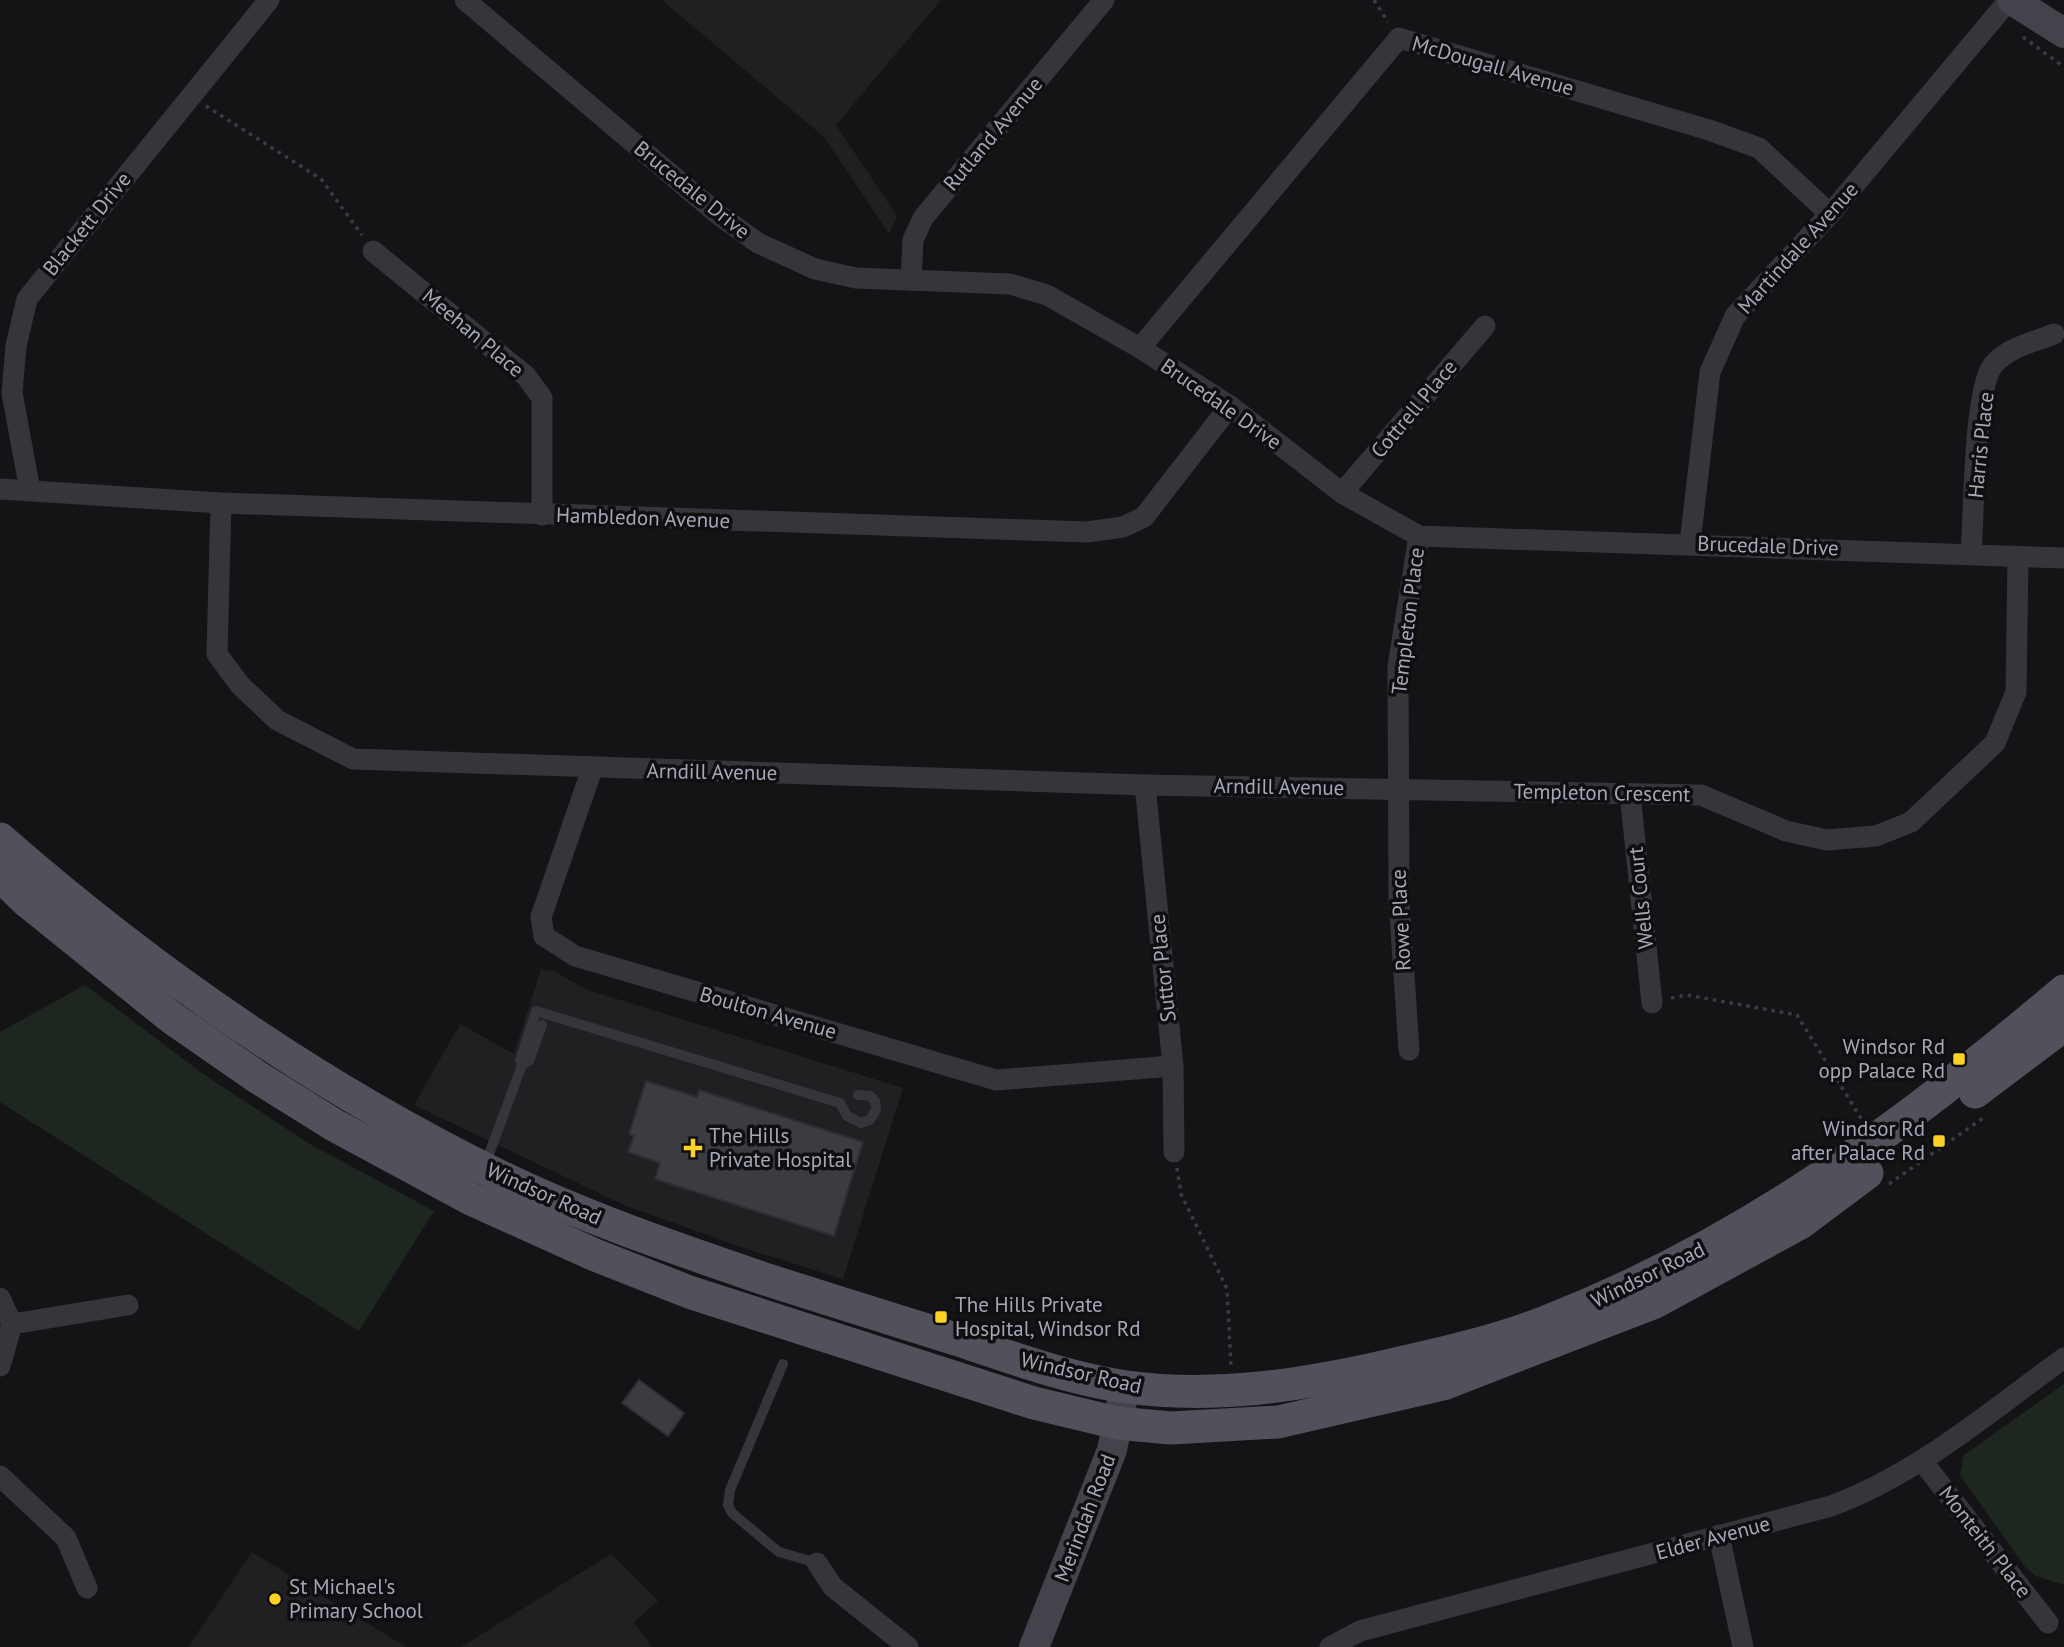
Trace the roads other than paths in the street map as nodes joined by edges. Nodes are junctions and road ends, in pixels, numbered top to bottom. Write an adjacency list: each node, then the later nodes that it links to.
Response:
1 (270, 0): 14 (street, Blackett Drive)
2 (465, 0): 8 (street, Brucedale Drive)
3 (1104, 0): 8 (street, Rutland Avenue)
4 (2011, 0): 5 (main road); 6 (street, Martindale Avenue)
5 (2064, 33)
6 (1830, 214): 11 (street, McDougall Avenue); 19 (street, Martindale Avenue)
7 (373, 251): 17 (street, Meehan Place)
8 (911, 280): 11 (street, Brucedale Drive)
9 (1485, 326): 15 (street, Cottrell Place)
10 (2054, 334): 20 (street, Harris Place)
11 (1140, 348): 12 (street, Brucedale Drive)
12 (1230, 406): 15 (street, Brucedale Drive); 17 (street, Hambledon Avenue)
13 (0, 489): 14 (street, Hambledon Avenue)
14 (30, 490): 16 (street, Hambledon Avenue)
15 (1342, 493): 18 (street, Brucedale Drive)
16 (221, 503): 17 (street, Hambledon Avenue); 23 (street, Arndill Avenue)
17 (542, 515)
18 (1419, 536): 19 (street, Brucedale Drive); 25 (street, Templeton Place)
19 (1690, 543): 20 (street, Brucedale Drive)
20 (1971, 553): 21 (street, Brucedale Drive)
21 (2018, 558): 22 (street, Brucedale Drive); 26 (street, Templeton Crescent)
22 (2064, 558)
23 (592, 769): 24 (street, Arndill Avenue); 35 (street, Boulton Avenue)
24 (1145, 785): 25 (street, Arndill Avenue); 35 (street, Suttor Place)
25 (1396, 790): 26 (street, Templeton Crescent); 33 (street, Rowe Place)
26 (1630, 794): 30 (street, Wells Court)
27 (0, 839): 39 (main road, Windsor Road)
28 (0, 875): 37 (main road, Windsor Road)
29 (2064, 991): 47 (main road, Windsor Road)
30 (1652, 1003)
31 (542, 1025): 34 (lane)
32 (2064, 1026): 48 (main road, Windsor Road)
33 (1409, 1050)
34 (522, 1065): 36 (lane); 39 (lane)
35 (1173, 1066): 38 (street, Suttor Place)
36 (858, 1096)
37 (334, 1125): 39 (main road); 40 (main road, Windsor Road)
38 (1174, 1152)
39 (484, 1168): 40 (main road); 47 (main road, Windsor Road)
40 (547, 1234): 48 (main road, Windsor Road)
41 (0, 1298): 43 (street)
42 (128, 1305): 43 (street)
43 (12, 1324): 46 (street)
44 (2064, 1358): 49 (street, Elder Avenue)
45 (783, 1364): 52 (lane)
46 (0, 1366)
47 (1125, 1387): 48 (main road, Merindah Road)
48 (1117, 1423): 56 (main road, Merindah Road)
49 (1922, 1461): 51 (street, Elder Avenue); 54 (street, Monteith Place)
50 (0, 1476): 53 (street)
51 (1719, 1535): 57 (street, Elder Avenue); 58 (street)
52 (817, 1563): 55 (street)
53 (87, 1588)
54 (2048, 1623)
55 (894, 1643)
56 (1034, 1647)
57 (1330, 1647)
58 (1744, 1647)

